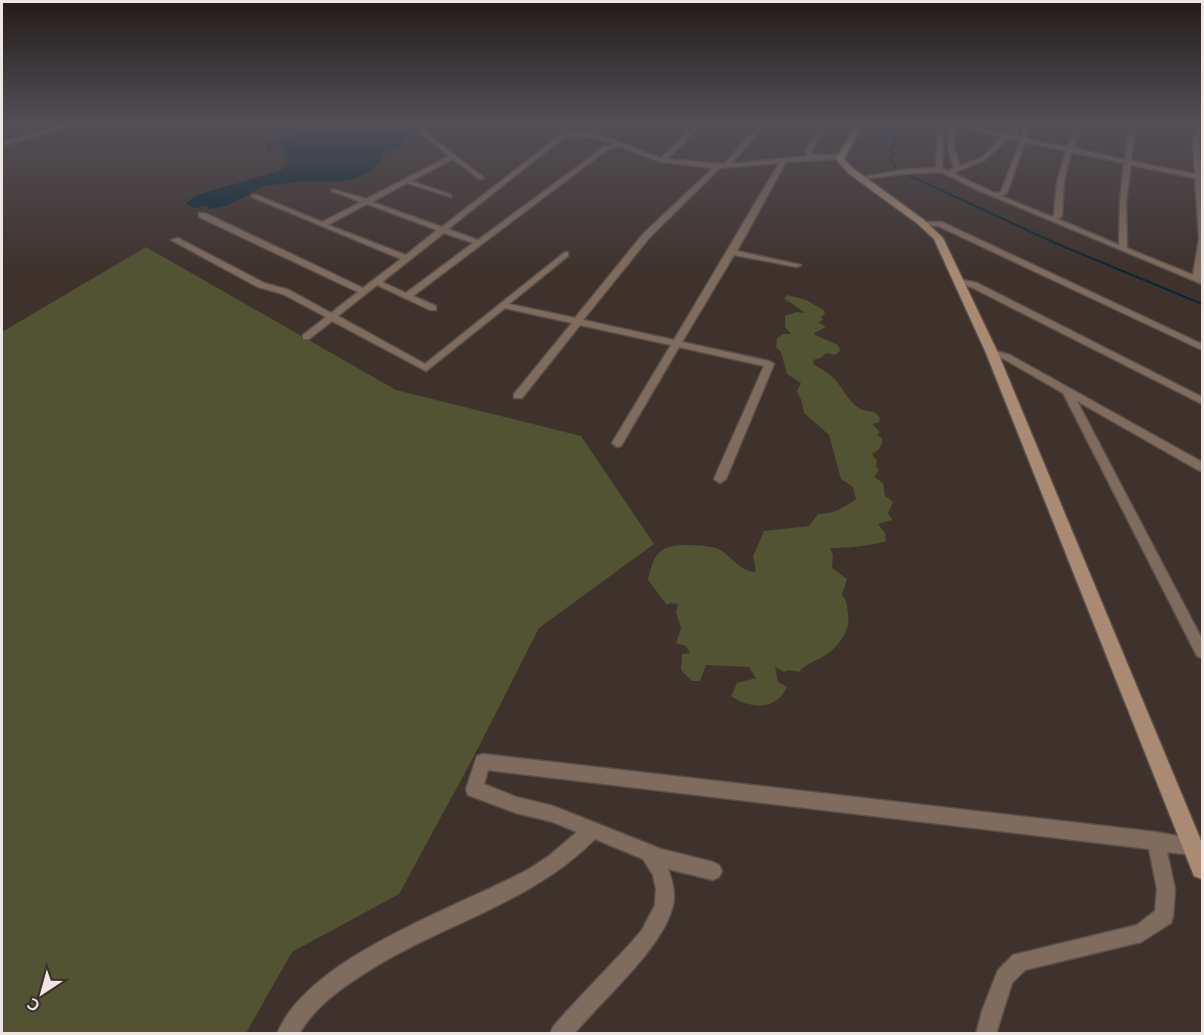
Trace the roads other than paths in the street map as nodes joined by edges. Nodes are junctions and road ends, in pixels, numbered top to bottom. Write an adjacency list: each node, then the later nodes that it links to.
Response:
1 (419, 174): 17 (street)
2 (477, 174): 14 (street)
3 (513, 174): 27 (street)
4 (571, 174): 30 (street)
5 (714, 174): 44 (street)
6 (776, 174): 32 (street)
7 (855, 174): 15 (main road)
8 (885, 174): 15 (street)
9 (959, 174): 19 (street)
10 (1011, 174): 19 (street)
11 (1063, 174): 24 (street)
12 (1126, 174): 31 (street)
13 (1183, 174): 16 (street)
14 (482, 178)
15 (860, 178): 25 (main road)
16 (1200, 178): 29 (street)
17 (406, 181): 21 (street); 22 (street)
18 (334, 190): 22 (street)
19 (995, 195): 24 (street)
20 (254, 196): 26 (street)
21 (449, 196)
22 (367, 202): 26 (street); 27 (street)
23 (202, 215): 39 (street)
24 (1053, 219): 31 (street)
25 (924, 224): 36 (main road); 47 (street)
26 (322, 225): 34 (street)
27 (443, 229): 30 (street); 34 (street)
28 (175, 240): 43 (street)
29 (1203, 240): 37 (street)
30 (479, 243): 40 (street)
31 (1123, 248): 37 (street)
32 (732, 252): 35 (street); 46 (street)
33 (565, 254): 41 (street)
34 (407, 258): 38 (street)
35 (797, 265)
36 (958, 280): 48 (main road); 51 (street)
37 (1200, 280)
38 (376, 282): 39 (street); 40 (street)
39 (364, 292): 43 (street)
40 (407, 296): 42 (street)
41 (503, 305): 43 (street); 44 (street)
42 (433, 308)
43 (332, 317): 45 (street)
44 (577, 321): 46 (street); 50 (street)
45 (306, 337)
46 (678, 343): 52 (street); 54 (street)
47 (1203, 346)
48 (992, 353): 49 (street); 58 (main road)
49 (1067, 391): 53 (street); 55 (street)
50 (518, 396)
51 (1203, 401)
52 (617, 443)
53 (1203, 467)
54 (720, 479)
55 (1203, 652)
56 (591, 831): 57 (street); 59 (street); 62 (street)
57 (1156, 841): 58 (street); 64 (street)
58 (1193, 846): 60 (main road)
59 (649, 852): 61 (street); 63 (street)
60 (1203, 868)
61 (712, 871)
62 (287, 1034)
63 (560, 1034)
64 (986, 1034)

